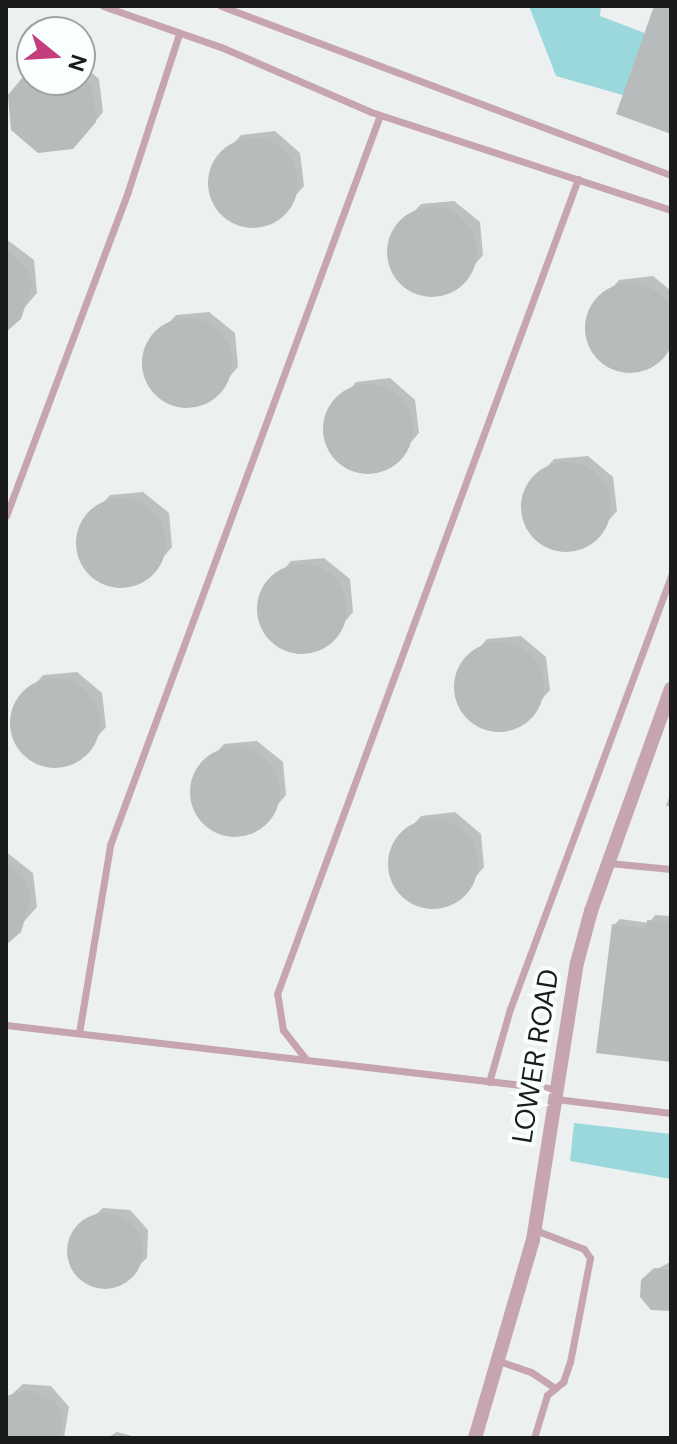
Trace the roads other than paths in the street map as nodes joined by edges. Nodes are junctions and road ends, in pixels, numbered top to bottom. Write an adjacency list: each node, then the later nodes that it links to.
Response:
1 (103, 6): 3 (lane)
2 (221, 6): 5 (lane)
3 (179, 34): 4 (lane); 8 (lane)
4 (380, 115): 6 (lane); 14 (lane)
5 (671, 175)
6 (578, 179): 7 (lane); 15 (lane)
7 (671, 210)
8 (6, 516)
9 (671, 575): 16 (lane)
10 (671, 689): 11 (street, LOWER ROAD)
11 (607, 863): 12 (lane); 17 (street, LOWER ROAD)
12 (671, 869)
13 (6, 1025): 14 (lane)
14 (79, 1033): 15 (lane)
15 (305, 1058): 16 (lane)
16 (489, 1082): 17 (lane)
17 (556, 1094): 18 (lane); 19 (street, LOWER ROAD)
18 (671, 1113)
19 (535, 1230): 20 (street, LOWER ROAD); 21 (lane)
20 (499, 1361): 21 (lane); 22 (street, LOWER ROAD)
21 (555, 1388): 23 (lane)
22 (475, 1438)
23 (534, 1438)

